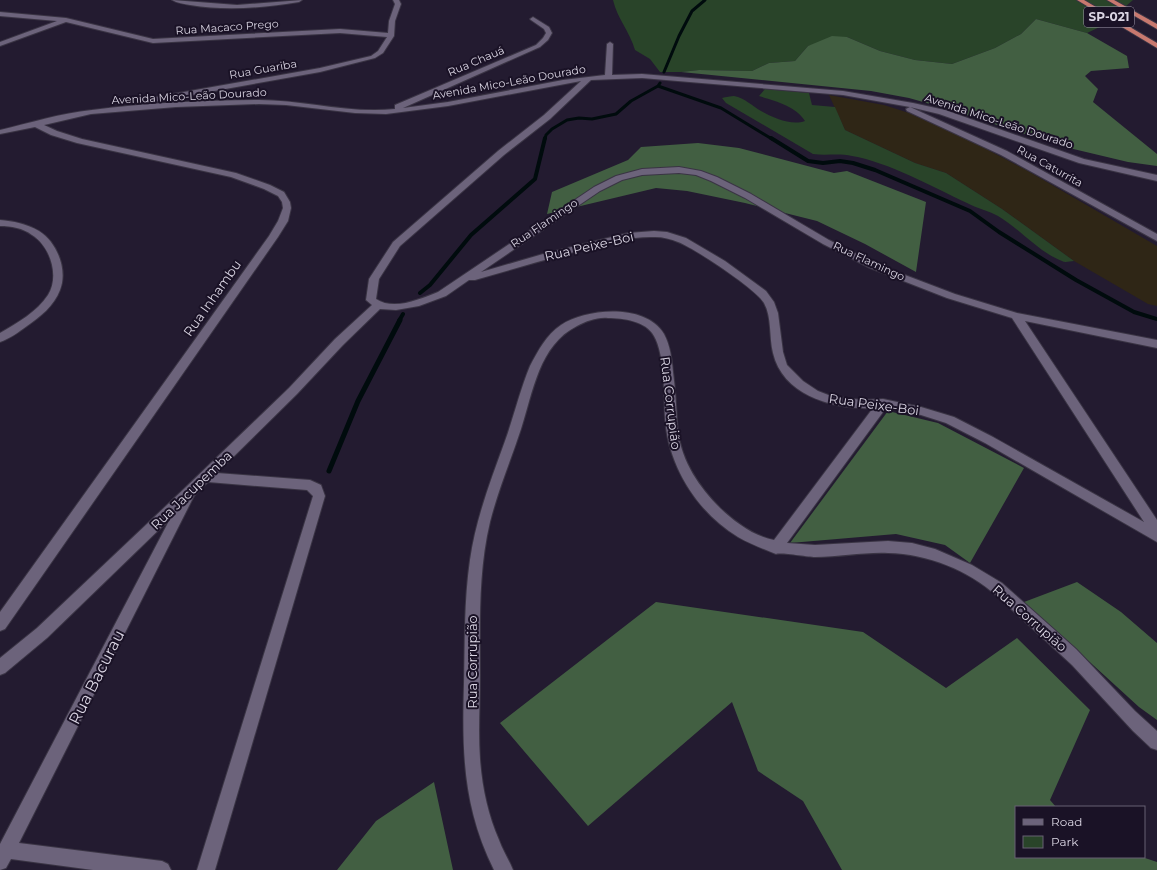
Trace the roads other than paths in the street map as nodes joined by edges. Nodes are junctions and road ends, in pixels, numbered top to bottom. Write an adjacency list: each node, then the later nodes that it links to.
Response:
1 (175, 0): 2 (street)
2 (299, 0)
3 (1080, 0): 13 (highway, SP-021)
4 (1110, 0): 9 (highway, SP-021)
5 (399, 1): 10 (street, Rua Guariba)
6 (0, 14): 8 (street, Rua Macaco Prego)
7 (533, 19): 19 (street, Rua Chauá)
8 (66, 20): 10 (street, Rua Macaco Prego); 11 (street)
9 (1157, 27)
10 (391, 36): 18 (street, Rua Guariba)
11 (0, 44)
12 (610, 44): 14 (street)
13 (1157, 46)
14 (608, 76): 15 (street, Avenida Mico-Leão Dourado); 16 (street, Avenida Mico-Leão Dourado)
15 (589, 78): 19 (street, Avenida Mico-Leão Dourado); 29 (street)
16 (890, 101): 17 (street, Avenida Mico-Leão Dourado); 20 (street, Rua Caturrita)
17 (927, 108): 20 (street); 23 (street, Avenida Mico-Leão Dourado)
18 (91, 112): 19 (street, Avenida Mico-Leão Dourado); 21 (street, Avenida Mico-Leão Dourado)
19 (386, 112)
20 (929, 118): 27 (street, Rua Caturrita)
21 (36, 124): 22 (street, Avenida Mico-Leão Dourado); 39 (street, Rua Inhambu)
22 (0, 132)
23 (1082, 161): 24 (street, Avenida Mico-Leão Dourado); 25 (street)
24 (1157, 178)
25 (1157, 185)
26 (0, 223): 31 (street)
27 (1157, 238)
28 (458, 283): 29 (street, Rua Flamingo); 30 (street, Rua Flamingo); 33 (street, Rua Peixe-Boi)
29 (377, 306): 34 (street, Rua Jacupemba)
30 (1016, 316): 32 (street, Rua Flamingo); 36 (street)
31 (0, 338)
32 (1157, 344)
33 (883, 403): 37 (street, Rua Peixe-Boi); 38 (street)
34 (205, 477): 35 (street, Rua Jacupemba); 44 (street)
35 (191, 491): 40 (street, Rua Jacupemba); 42 (street, Rua Bacurau)
36 (1157, 531)
37 (1157, 536)
38 (776, 548): 41 (street, Rua Corrupião); 45 (street, Rua Corrupião)
39 (0, 624)
40 (0, 668)
41 (1157, 742)
42 (3, 856): 43 (street)
43 (162, 870)
44 (206, 870)
45 (504, 870)

